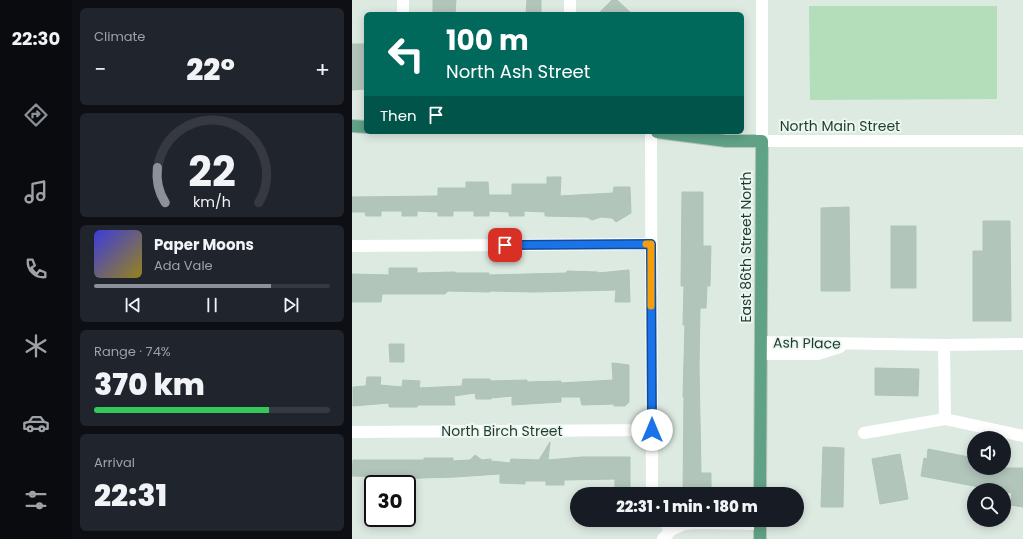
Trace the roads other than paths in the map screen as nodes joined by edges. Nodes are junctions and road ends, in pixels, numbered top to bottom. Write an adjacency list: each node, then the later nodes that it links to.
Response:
1 (404, 0): 4 (street)
2 (570, 0): 5 (street)
3 (762, 0): 10 (street, East 86th Street North)
4 (404, 12)
5 (570, 12)
6 (352, 126): 7 (main road)
7 (364, 127)
8 (651, 134): 12 (street)
9 (674, 134): 10 (main road, North Main Street)
10 (762, 141): 11 (street, North Main Street); 16 (main road, East 86th Street North)
11 (1023, 141)
12 (651, 244): 13 (street); 18 (street)
13 (352, 246)
14 (1023, 344): 15 (street, Ash Place)
15 (944, 345): 16 (street, Ash Place); 17 (street)
16 (761, 348): 23 (main road, East 86th Street North)
17 (945, 419): 20 (street); 21 (street)
18 (652, 430): 19 (street, North Birch Street); 22 (street)
19 (352, 432)
20 (864, 433)
21 (1023, 436)
22 (652, 487)
23 (760, 487)
24 (679, 527): 26 (street)
25 (760, 527): 27 (main road)
26 (667, 535)
27 (760, 539)

